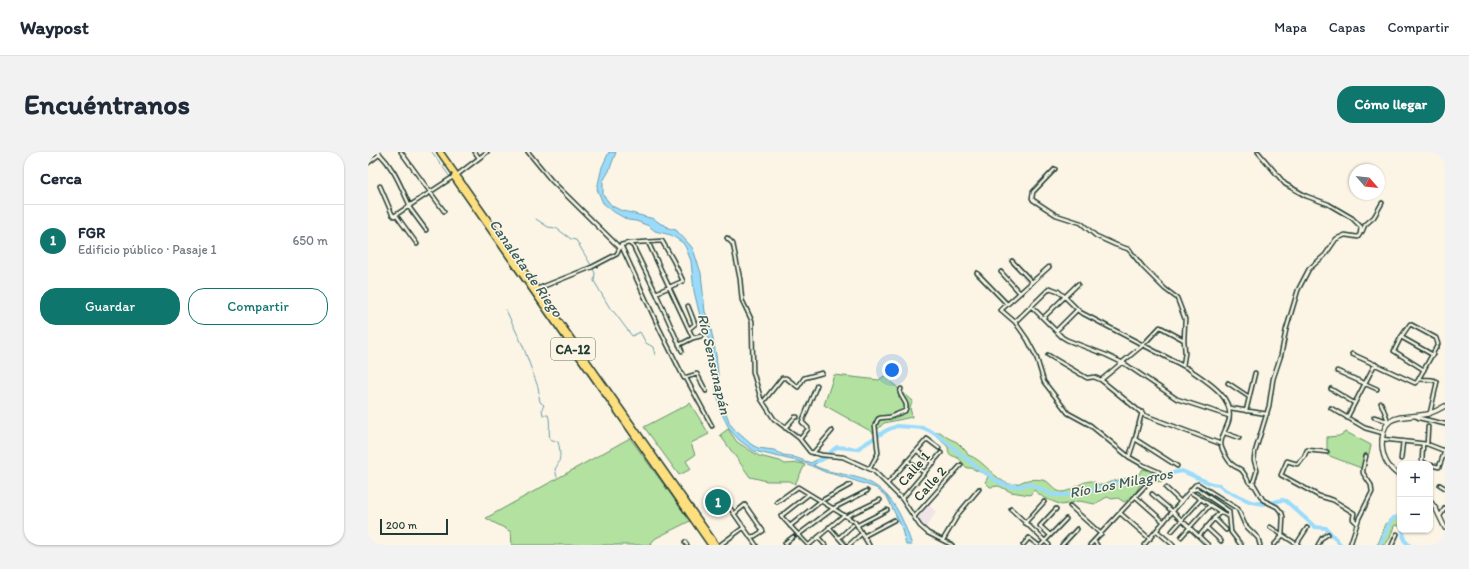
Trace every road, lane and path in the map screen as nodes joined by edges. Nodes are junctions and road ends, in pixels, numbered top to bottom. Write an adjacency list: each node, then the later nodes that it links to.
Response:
1 (401, 152): 14 (street)
2 (436, 152): 12 (highway, CA-12)
3 (440, 152): 12 (highway, CA-12)
4 (475, 152): 9 (street)
5 (487, 152): 9 (street)
6 (528, 152): 25 (street)
7 (1258, 152): 20 (street)
8 (379, 153): 10 (street); 16 (street)
9 (479, 158): 12 (street)
10 (368, 163)
11 (1055, 169): 48 (street)
12 (455, 176): 14 (street); 33 (highway, CA-12); 199 (highway, CA-12)
13 (380, 186): 18 (street)
14 (430, 193): 16 (street); 17 (street)
15 (1382, 203): 20 (street)
16 (410, 206): 18 (street); 19 (street)
17 (444, 211)
18 (396, 215): 24 (street)
19 (426, 230)
20 (1361, 233): 81 (street)
21 (728, 238): 73 (street)
22 (648, 242): 23 (street); 32 (street); 32 (street)
23 (629, 243): 25 (street); 34 (street)
24 (417, 244)
25 (620, 246): 33 (street); 62 (street)
26 (1012, 261): 30 (street)
27 (1048, 267): 30 (street)
28 (977, 272): 37 (street)
29 (1001, 272): 35 (street)
30 (1032, 282): 35 (street)
31 (1078, 284): 36 (street)
32 (670, 287): 34 (street); 43 (street)
33 (537, 290): 200 (highway, CA-12)
34 (656, 293): 49 (street)
35 (1020, 293): 37 (street)
36 (1065, 297): 39 (street); 40 (street); 41 (street)
37 (1008, 304): 42 (street)
38 (688, 306): 43 (street)
39 (1031, 306): 41 (street); 42 (street)
40 (1077, 310): 44 (street); 50 (street)
41 (1043, 318): 44 (street)
42 (1015, 322): 109 (street)
43 (689, 329): 47 (street)
44 (1056, 331): 55 (street)
45 (701, 336): 47 (street)
46 (1401, 337): 53 (street); 53 (street); 58 (street)
47 (694, 338): 49 (street)
48 (1184, 340): 50 (street); 57 (street)
49 (679, 344): 51 (street)
50 (1143, 345): 55 (street); 57 (street)
51 (682, 352)
52 (1352, 354): 56 (street)
53 (1433, 355): 58 (street)
54 (1048, 356): 64 (street)
55 (1122, 363): 64 (street); 83 (street)
56 (1375, 364): 63 (street); 66 (street)
57 (1183, 366): 77 (street)
58 (1424, 370): 63 (street)
59 (1337, 371): 66 (street)
60 (822, 373): 73 (street)
61 (1255, 373): 72 (street)
62 (686, 378): 71 (street); 90 (street)
63 (1419, 378): 82 (street)
64 (1101, 380): 80 (street)
65 (1228, 383): 72 (street)
66 (1365, 383): 70 (street); 74 (street)
67 (817, 385): 97 (street)
68 (900, 389): 117 (street)
69 (1331, 389): 74 (street)
70 (1377, 389)
71 (706, 391)
72 (1249, 397): 79 (street)
73 (763, 402): 91 (street)
74 (1354, 403): 87 (street)
75 (1381, 403): 88 (street)
76 (1445, 406): 82 (street)
77 (1230, 408): 79 (street); 83 (street)
78 (1331, 408): 87 (street)
79 (1246, 411): 81 (street)
80 (1142, 412): 98 (street); 101 (street)
81 (1267, 414): 126 (street)
82 (1430, 414): 85 (street)
83 (1229, 416): 94 (street)
84 (1374, 416): 88 (street)
85 (1414, 416): 88 (street); 89 (street)
86 (798, 417): 91 (street)
87 (1347, 418): 95 (street)
88 (1387, 422): 95 (street)
89 (1445, 424)
90 (712, 426)
91 (785, 428): 97 (street)
92 (1428, 428): 102 (street)
93 (832, 431): 106 (street)
94 (1225, 433): 96 (street); 101 (street)
95 (1383, 433): 99 (street)
96 (1239, 438)
97 (800, 439): 106 (street)
98 (1134, 439): 109 (street); 116 (street)
99 (1382, 440): 100 (street); 120 (street)
100 (1402, 441): 102 (street); 110 (street)
101 (1221, 444): 126 (street)
102 (1425, 444): 112 (street); 115 (street)
103 (939, 448): 104 (street)
104 (917, 451): 111 (street); 113 (street)
105 (1327, 452): 166 (street)
106 (813, 453): 117 (street)
107 (941, 453): 113 (street, Calle 1)
108 (1366, 456): 166 (street)
109 (1129, 457): 118 (street)
110 (1401, 459)
111 (907, 461): 119 (street); 121 (street)
112 (1422, 461)
113 (934, 463): 119 (street, Calle 1)
114 (961, 465): 159 (street, Calle 2)
115 (1433, 465)
116 (1177, 466)
117 (870, 468): 121 (street)
118 (1159, 472)
119 (924, 473): 136 (street, Calle 1)
120 (1397, 474)
121 (888, 483): 136 (street)
122 (1196, 484): 130 (street); 132 (street); 219 (street)
123 (850, 485): 139 (street)
124 (1440, 485): 128 (street)
125 (1146, 486): 135 (street)
126 (1254, 486): 187 (street)
127 (1166, 488): 142 (street)
128 (1445, 488)
129 (979, 489): 194 (street)
130 (1197, 489): 132 (street); 218 (street)
131 (867, 491): 147 (street)
132 (1191, 491): 137 (street); 142 (street)
133 (809, 494): 139 (street); 140 (street); 168 (street)
134 (1152, 494): 152 (street)
135 (1136, 497): 155 (street); 164 (street)
136 (902, 498): 159 (street)
137 (1201, 499): 143 (street); 163 (street)
138 (880, 500): 156 (street)
139 (821, 501): 147 (street); 168 (street)
140 (777, 502)
141 (1044, 502): 165 (street)
142 (1181, 502): 152 (street)
143 (1210, 505): 153 (street); 170 (street)
144 (1070, 506): 181 (street)
145 (1433, 506): 158 (street)
146 (730, 508): 154 (street)
147 (834, 508): 156 (street); 180 (street)
148 (1445, 508): 158 (street)
149 (1011, 509): 165 (street)
150 (1056, 509): 185 (street)
151 (887, 510): 167 (street)
152 (1173, 512): 163 (street); 164 (street)
153 (1220, 512): 157 (street); 160 (street)
154 (735, 513): 173 (street); 188 (street)
155 (1120, 513): 181 (street); 193 (street)
156 (845, 516): 167 (street); 169 (street)
157 (1227, 516)
158 (1440, 516): 175 (street)
159 (914, 517): 194 (street)
160 (1214, 518): 171 (street); 177 (street)
161 (1066, 519): 185 (street)
162 (894, 520): 184 (street)
163 (1182, 520): 170 (street); 179 (street)
164 (1164, 522): 178 (street)
165 (1025, 523): 195 (street)
166 (1357, 523): 223 (street)
167 (854, 525): 184 (street); 192 (street)
168 (790, 526): 180 (street)
169 (829, 527): 190 (street); 192 (street)
170 (1190, 527): 186 (street); 191 (street)
171 (1206, 527): 186 (street); 197 (street)
172 (1270, 527): 187 (street)
173 (744, 528): 188 (street); 201 (street)
174 (1307, 528): 221 (street)
175 (1445, 528)
176 (1076, 529): 212 (street)
177 (1226, 530)
178 (1157, 531): 193 (street); 216 (street)
179 (1172, 531)
180 (798, 534): 203 (street)
181 (1101, 534): 196 (street)
182 (1328, 534): 222 (street)
183 (1397, 534): 224 (street)
184 (861, 535): 206 (street); 207 (street)
185 (1050, 535): 195 (street)
186 (1199, 536): 217 (street)
187 (1282, 536): 220 (street); 221 (street)
188 (750, 537): 202 (street)
189 (793, 537): 198 (street)
190 (818, 537): 203 (street); 204 (street)
191 (1181, 537)
192 (839, 538): 205 (street)
193 (1150, 539): 215 (street)
194 (943, 540): 208 (street)
195 (1044, 541): 210 (street); 211 (street)
196 (1094, 541): 213 (street); 214 (street)
197 (1221, 541)
198 (786, 544)
199 (711, 545)
200 (716, 545)
201 (720, 545)
202 (756, 545)
203 (808, 545)
204 (825, 545)
205 (845, 545)
206 (849, 545)
207 (869, 545)
208 (952, 545)
209 (1023, 545): 210 (street)
210 (1040, 545)
211 (1049, 545)
212 (1062, 545)
213 (1090, 545)
214 (1097, 545)
215 (1144, 545)
216 (1173, 545)
217 (1208, 545)
218 (1241, 545)
219 (1260, 545)
220 (1274, 545)
221 (1296, 545)
222 (1318, 545)
223 (1350, 545)
224 (1392, 545)

